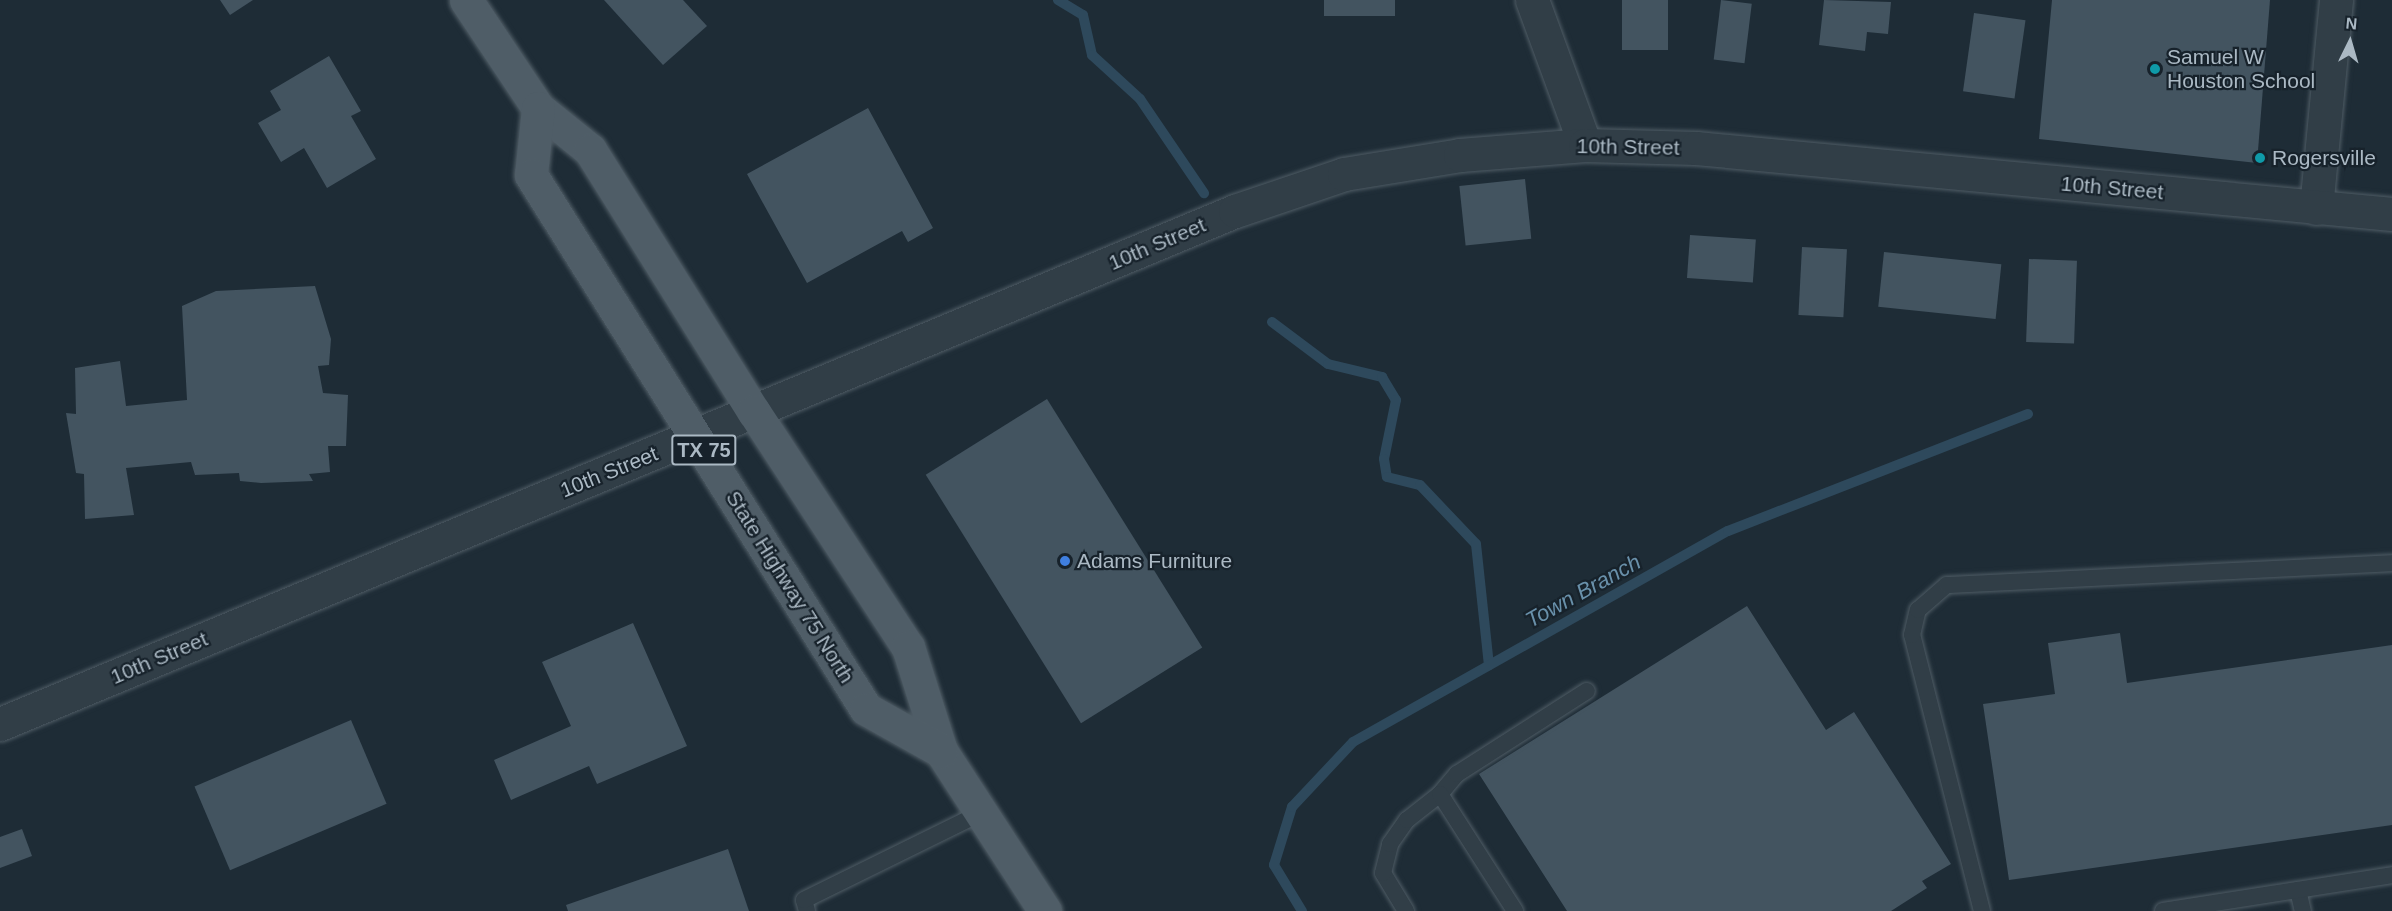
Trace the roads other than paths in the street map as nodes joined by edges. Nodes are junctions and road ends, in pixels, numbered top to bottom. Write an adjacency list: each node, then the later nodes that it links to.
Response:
1 (466, 0): 4 (main road, State Highway 75 North / TX 75)
2 (1532, 0): 5 (street)
3 (2336, 0): 6 (street)
4 (538, 108): 8 (main road, State Highway 75 North / TX 75); 9 (main road, State Highway 75 North / TX 75)
5 (1585, 145): 6 (street, 10th Street); 8 (street, 10th Street)
6 (2316, 208): 7 (street, 10th Street)
7 (2392, 214)
8 (754, 412): 9 (street, 10th Street); 13 (main road, State Highway 75 North / TX 75)
9 (695, 436): 12 (street, 10th Street); 13 (main road, State Highway 75 North / TX 75)
10 (2392, 562): 22 (lane)
11 (1587, 691): 14 (lane)
12 (0, 724)
13 (941, 751): 15 (main road, State Highway 75 North / TX 75)
14 (1440, 794): 20 (lane); 21 (lane)
15 (981, 813): 18 (lane); 19 (main road, State Highway 75 North / TX 75)
16 (2392, 875): 17 (lane)
17 (2298, 890): 23 (lane); 24 (lane)
18 (807, 911)
19 (1045, 911)
20 (1406, 911)
21 (1515, 911)
22 (1982, 911)
23 (2163, 911)
24 (2303, 911)

